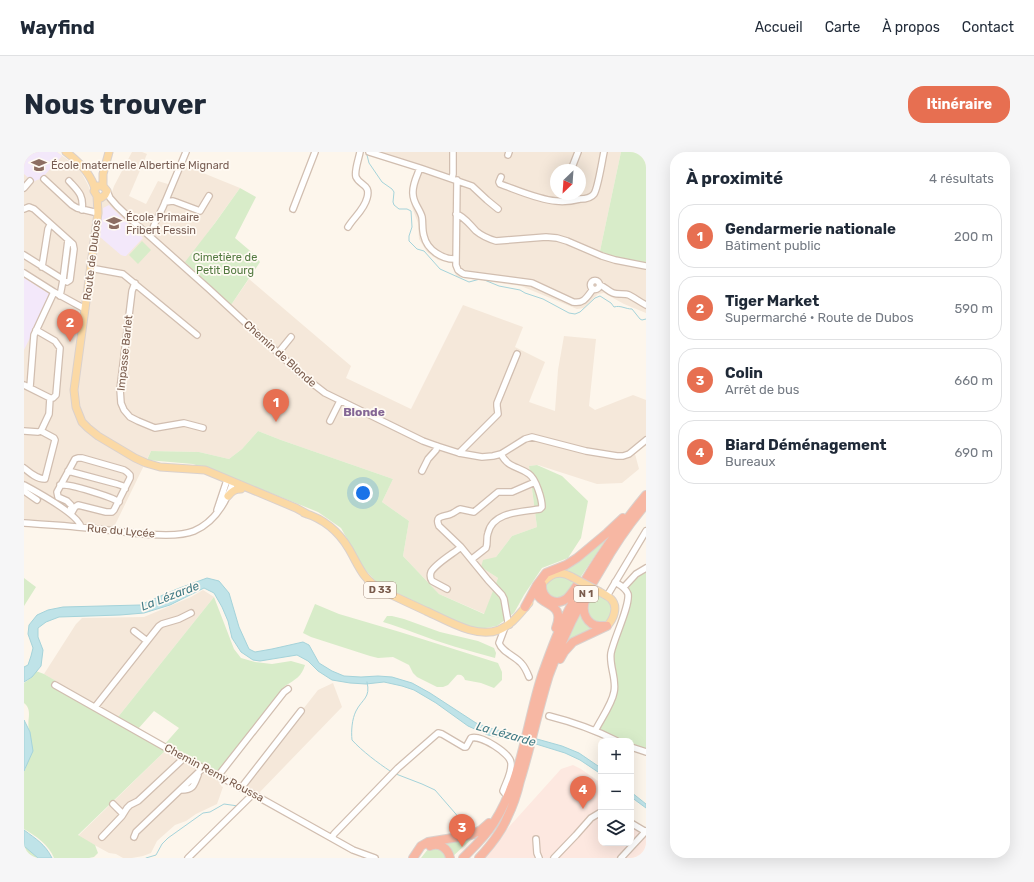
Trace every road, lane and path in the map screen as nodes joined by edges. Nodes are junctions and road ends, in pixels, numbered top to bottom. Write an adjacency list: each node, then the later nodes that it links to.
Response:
1 (66, 152): 19 (main road)
2 (108, 152): 19 (main road, Route de Dubos)
3 (186, 152): 21 (street)
4 (315, 152): 24 (street)
5 (360, 152): 29 (street)
6 (369, 152): 10 (street)
7 (453, 152): 14 (street)
8 (578, 152): 11 (street)
9 (604, 152): 13 (street)
10 (379, 154): 12 (street)
11 (573, 164)
12 (420, 168): 14 (street); 32 (street)
13 (501, 177)
14 (454, 179): 22 (street); 27 (street)
15 (44, 180): 25 (street)
16 (30, 181): 18 (street)
17 (69, 181): 25 (street)
18 (24, 188)
19 (101, 193): 26 (main road, Route de Dubos / D 33); 30 (street, Chemin de Blonde)
20 (209, 196): 21 (street)
21 (165, 202): 30 (street)
22 (498, 208)
23 (24, 209): 28 (street)
24 (293, 209)
25 (82, 210): 26 (street)
26 (98, 213): 35 (main road, Route de Dubos / D 33)
27 (456, 214): 32 (street); 33 (street)
28 (50, 225): 34 (street); 37 (street)
29 (348, 227)
30 (149, 235): 46 (street, Chemin de Blonde)
31 (24, 255): 34 (street)
32 (456, 259): 41 (street)
33 (646, 266)
34 (42, 267): 37 (street)
35 (90, 268): 38 (street); 42 (main road, Route de Dubos / D 33)
36 (24, 274): 39 (street)
37 (65, 281): 40 (street)
38 (135, 283): 44 (street); 52 (street, Impasse Barlet)
39 (54, 292): 40 (street); 43 (street)
40 (62, 296): 42 (street)
41 (646, 305)
42 (85, 309): 63 (main road, Route de Dubos / D 33)
43 (36, 330): 48 (street); 49 (street)
44 (197, 335)
45 (291, 337): 46 (street)
46 (278, 353): 50 (street, Chemin de Blonde)
47 (518, 354): 57 (street)
48 (27, 386): 49 (street)
49 (50, 398): 54 (street)
50 (340, 401): 51 (street); 56 (street, Chemin de Blonde)
51 (330, 421)
52 (203, 428)
53 (24, 431): 54 (street)
54 (41, 431): 59 (street)
55 (646, 440): 58 (street, Chemin de Blonde)
56 (437, 446): 57 (street, Chemin de Blonde); 61 (street)
57 (459, 453): 58 (street, Chemin de Blonde)
58 (501, 454): 62 (street)
59 (24, 468)
60 (68, 471): 65 (street); 66 (street); 66 (street)
61 (422, 471)
62 (535, 482): 79 (street); 81 (street)
63 (230, 483): 67 (main road, Route de Dubos / D 33); 69 (street, Rue du Lycée); 74 (main road, Route de Dubos / D 33); 75 (street, Rue du Lycée)
64 (24, 485): 73 (street)
65 (60, 485): 72 (street); 73 (street)
66 (125, 489): 72 (street)
67 (241, 489): 69 (main road); 74 (main road, Route de Dubos / D 33)
68 (24, 492): 70 (street)
69 (228, 496): 75 (street, Rue du Lycée)
70 (37, 500)
71 (644, 500): 80 (highway, N 1); 88 (highway)
72 (119, 502): 73 (street)
73 (70, 513): 77 (street)
74 (307, 514): 90 (main road, Route de Dubos / D 33)
75 (213, 517): 77 (street, Rue du Lycée)
76 (24, 523): 77 (street, Rue du Lycée)
77 (81, 527)
78 (646, 530): 83 (street)
79 (461, 547): 81 (street); 85 (street)
80 (609, 549): 86 (highway); 91 (highway); 97 (highway, N 1); 99 (highway, N 1)
81 (472, 559): 90 (street)
82 (646, 568): 84 (street)
83 (615, 582): 84 (street); 87 (street)
84 (624, 588): 103 (street)
85 (447, 589)
86 (540, 592): 87 (main road, bridge); 88 (highway); 97 (highway)
87 (607, 596): 91 (main road)
88 (527, 605): 90 (main road)
89 (191, 613): 93 (street)
90 (507, 626): 94 (street)
91 (607, 626): 99 (highway)
92 (134, 631): 93 (street)
93 (146, 641): 98 (street)
94 (530, 677)
95 (55, 685): 98 (street, Chemin Remy Roussa)
96 (288, 689): 109 (street)
97 (537, 693): 102 (highway, N 1)
98 (95, 707): 107 (street, Chemin Remy Roussa)
99 (539, 710): 102 (highway, N 1)
100 (301, 711): 110 (street)
101 (549, 716): 103 (street)
102 (531, 727): 111 (highway, N 1)
103 (595, 731): 104 (street)
104 (610, 738)
105 (634, 748): 106 (street)
106 (646, 752)
107 (184, 758): 108 (street, Chemin Remy Roussa); 114 (street)
108 (203, 768): 109 (street, Chemin Remy Roussa); 119 (street)
109 (218, 776): 110 (street, Chemin Remy Roussa)
110 (241, 788): 112 (street, Chemin Remy Roussa)
111 (512, 792): 120 (street); 124 (highway); 127 (highway, N 1); 128 (highway, N 1); 129 (highway)
112 (253, 794): 120 (street, Chemin Remy Roussa); 122 (street)
113 (113, 804): 114 (street)
114 (123, 814): 118 (street)
115 (598, 814): 131 (street)
116 (634, 824): 117 (street)
117 (646, 832): 132 (street)
118 (102, 837)
119 (134, 837)
120 (332, 838): 123 (street, Chemin Remy Roussa)
121 (536, 839): 130 (street)
122 (188, 858)
123 (375, 858)
124 (413, 858)
125 (419, 858): 126 (highway)
126 (450, 858)
127 (463, 858)
128 (473, 858)
129 (479, 858)
130 (539, 858)
131 (554, 858)
132 (621, 858)

